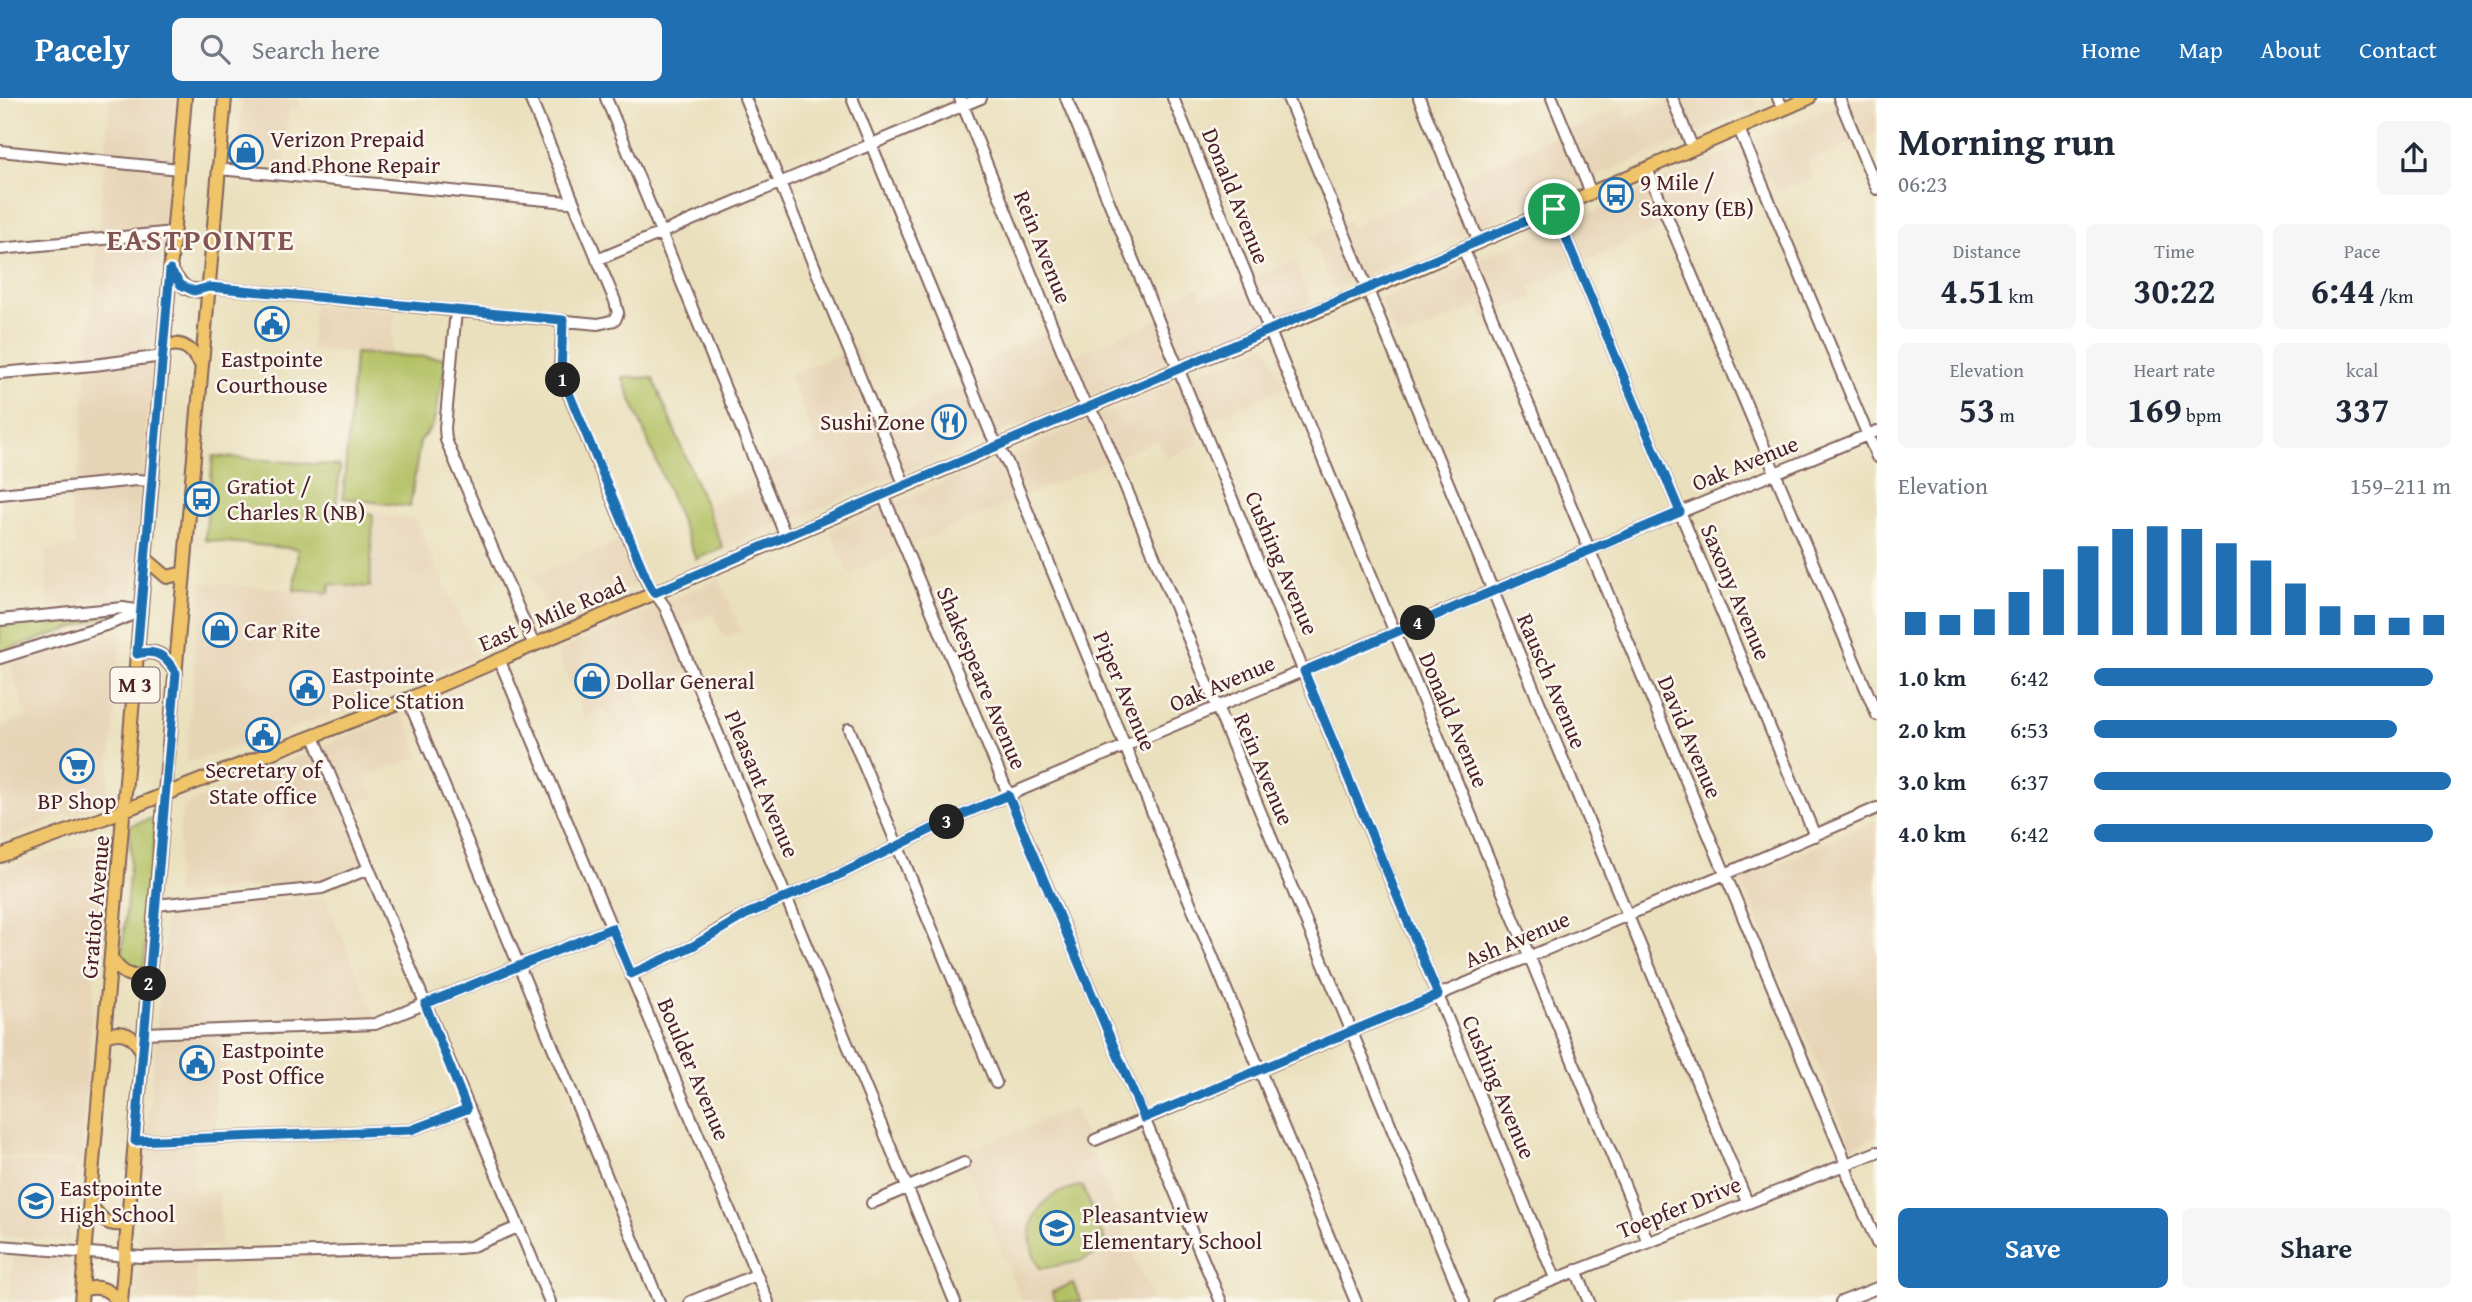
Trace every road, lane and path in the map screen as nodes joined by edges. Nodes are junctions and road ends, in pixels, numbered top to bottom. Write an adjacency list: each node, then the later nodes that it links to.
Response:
1 (185, 98): 22 (main road, Gratiot Avenue / M 3)
2 (225, 98): 23 (main road, M 3)
3 (530, 98): 28 (street)
4 (606, 98): 31 (street)
5 (745, 98): 25 (street)
6 (852, 98): 19 (street, Piper Avenue)
7 (981, 98): 16 (street)
8 (1066, 98): 44 (street, Cushing Avenue)
9 (1173, 98): 41 (street, Donald Avenue)
10 (1289, 98): 38 (street, Rausch Avenue)
11 (1419, 98): 32 (street)
12 (1552, 98): 27 (street)
13 (1672, 98): 20 (street)
14 (1809, 98): 17 (main road, East 9 Mile Road)
15 (1839, 98): 26 (street)
16 (961, 102): 19 (street); 46 (street, Rein Avenue)
17 (1780, 104): 18 (main road, East 9 Mile Road)
18 (1739, 129): 20 (main road, East 9 Mile Road); 47 (street)
19 (871, 144): 25 (street); 48 (street, Piper Avenue)
20 (1693, 149): 24 (main road, East 9 Mile Road)
21 (0, 151): 22 (street)
22 (179, 169): 30 (main road, Gratiot Avenue / M 3)
23 (219, 169): 28 (street); 37 (main road, M 3)
24 (1647, 169): 27 (main road, East 9 Mile Road); 50 (street)
25 (780, 183): 31 (street); 52 (street)
26 (1877, 190)
27 (1591, 193): 29 (main road, East 9 Mile Road)
28 (572, 201): 35 (street)
29 (1554, 209): 32 (main road, East 9 Mile Road); 55 (street, Saxony Avenue)
30 (174, 232): 34 (street); 36 (main road, Gratiot Avenue / M 3)
31 (662, 232): 35 (street); 56 (street)
32 (1479, 242): 33 (main road, East 9 Mile Road)
33 (1463, 248): 38 (main road, East 9 Mile Road); 57 (street, David Avenue)
34 (0, 249)
35 (597, 260): 40 (street)
36 (170, 270): 37 (main road); 42 (main road, Gratiot Avenue / M 3)
37 (209, 287): 39 (street); 43 (main road, M 3)
38 (1368, 290): 41 (main road, East 9 Mile Road); 60 (street, Rausch Avenue)
39 (456, 310): 40 (street); 65 (street)
40 (563, 320): 61 (street, Pleasant Avenue)
41 (1270, 332): 44 (main road, East 9 Mile Road); 64 (street, Donald Avenue)
42 (163, 351): 43 (main road); 45 (street); 51 (main road, Gratiot Avenue / M 3)
43 (202, 366): 59 (main road, M 3)
44 (1178, 369): 46 (main road, East 9 Mile Road); 69 (street, Cushing Avenue)
45 (0, 373)
46 (1088, 408): 48 (main road, East 9 Mile Road); 72 (street, Rein Avenue)
47 (1872, 433): 49 (street); 50 (street, Oak Avenue)
48 (999, 446): 52 (main road, East 9 Mile Road); 76 (street, Piper Avenue)
49 (1877, 457)
50 (1775, 473): 55 (street, Oak Avenue); 73 (street)
51 (153, 481): 53 (street); 58 (main road, Gratiot Avenue / M 3)
52 (905, 486): 54 (main road, East 9 Mile Road)
53 (0, 494)
54 (883, 495): 56 (main road, East 9 Mile Road); 78 (street, Shakespeare Avenue)
55 (1680, 512): 57 (street, Oak Avenue); 81 (street, Saxony Avenue)
56 (786, 537): 61 (main road, East 9 Mile Road)
57 (1589, 550): 60 (street, Oak Avenue); 85 (street, David Avenue)
58 (146, 559): 59 (main road); 62 (main road, Gratiot Avenue / M 3)
59 (184, 573): 70 (main road, M 3)
60 (1492, 591): 64 (street, Oak Avenue); 88 (street, Rausch Avenue)
61 (654, 593): 65 (main road, East 9 Mile Road); 86 (street, Pleasant Avenue)
62 (141, 611): 63 (street); 66 (main road, Gratiot Avenue / M 3); 67 (street)
63 (0, 620)
64 (1394, 633): 69 (street, Oak Avenue); 90 (street, Donald Avenue)
65 (534, 645): 68 (main road, East 9 Mile Road)
66 (137, 654): 70 (main road); 80 (main road, Gratiot Avenue / M 3)
67 (0, 659)
68 (499, 659): 71 (main road, East 9 Mile Road); 89 (street, Boulder Avenue)
69 (1304, 671): 72 (street, Oak Avenue); 95 (street, Cushing Avenue)
70 (176, 673): 77 (main road, M 3)
71 (408, 699): 75 (main road, East 9 Mile Road); 92 (street)
72 (1216, 708): 76 (street, Oak Avenue); 97 (street, Rein Avenue)
73 (1877, 715)
74 (849, 729): 82 (street)
75 (314, 737): 77 (main road, East 9 Mile Road); 84 (street)
76 (1125, 746): 78 (street, Oak Avenue); 101 (street, Piper Avenue)
77 (165, 795): 80 (main road, East 9 Mile Road); 87 (main road, M 3)
78 (1008, 795): 82 (street, Oak Avenue); 104 (street, Shakespeare Avenue)
79 (1877, 807): 81 (street, Ash Avenue)
80 (124, 810): 83 (main road, East 9 Mile Road); 91 (main road, Gratiot Avenue / M 3)
81 (1815, 836): 85 (street, Ash Avenue)
82 (898, 847): 86 (street, Oak Avenue); 102 (street)
83 (0, 856)
84 (368, 869): 87 (street); 96 (street)
85 (1725, 874): 88 (street, Ash Avenue); 109 (street, David Avenue)
86 (787, 898): 94 (street, Oak Avenue); 110 (street, Pleasant Avenue)
87 (156, 905): 93 (main road, M 3)
88 (1626, 915): 90 (street, Ash Avenue); 112 (street, Rausch Avenue)
89 (612, 928): 92 (street); 94 (street, Boulder Avenue)
90 (1529, 956): 95 (street, Ash Avenue); 116 (street, Donald Avenue)
91 (111, 958): 93 (main road); 99 (main road, Gratiot Avenue / M 3)
92 (518, 966): 96 (street); 128 (street)
93 (150, 973): 98 (main road, M 3)
94 (631, 974): 122 (street, Boulder Avenue)
95 (1438, 995): 97 (street, Ash Avenue); 123 (street, Cushing Avenue)
96 (425, 1004): 98 (street); 103 (street)
97 (1351, 1032): 101 (street, Ash Avenue); 134 (street, Rein Avenue)
98 (145, 1033): 100 (main road, M 3)
99 (105, 1036): 100 (main road); 111 (main road, Gratiot Avenue / M 3)
100 (143, 1053): 106 (main road, M 3)
101 (1259, 1070): 104 (street, Ash Avenue); 133 (street, Piper Avenue)
102 (996, 1083)
103 (467, 1109): 106 (street); 115 (street)
104 (1144, 1118): 105 (street, Ash Avenue); 132 (street, Shakespeare Avenue)
105 (1095, 1140)
106 (135, 1141): 114 (main road, M 3)
107 (1877, 1152): 109 (street, Toepfer Drive)
108 (964, 1163): 110 (street)
109 (1846, 1164): 112 (street, Toepfer Drive); 117 (street, David Avenue)
110 (907, 1188): 113 (street); 131 (street, Pleasant Avenue)
111 (90, 1202): 114 (main road); 119 (main road, Gratiot Avenue / M 3)
112 (1747, 1202): 116 (street, Toepfer Drive)
113 (872, 1203)
114 (128, 1223): 120 (main road, M 3)
115 (518, 1227): 120 (street); 127 (street)
116 (1648, 1242): 121 (street, Toepfer Drive)
117 (1877, 1242)
118 (0, 1246): 119 (street)
119 (85, 1252): 120 (street); 125 (main road, Gratiot Avenue / M 3)
120 (125, 1255): 126 (main road, M 3)
121 (1576, 1270): 123 (street, Toepfer Drive); 136 (street)
122 (756, 1275): 129 (street); 130 (street, Boulder Avenue)
123 (1555, 1278): 135 (street, Toepfer Drive)
124 (1877, 1288): 137 (street)
125 (82, 1296): 126 (main road)
126 (119, 1302)
127 (550, 1302)
128 (659, 1302)
129 (690, 1302)
130 (768, 1302)
131 (955, 1302)
132 (1220, 1302)
133 (1356, 1302)
134 (1464, 1302)
135 (1498, 1302)
136 (1588, 1302)
137 (1841, 1302)

